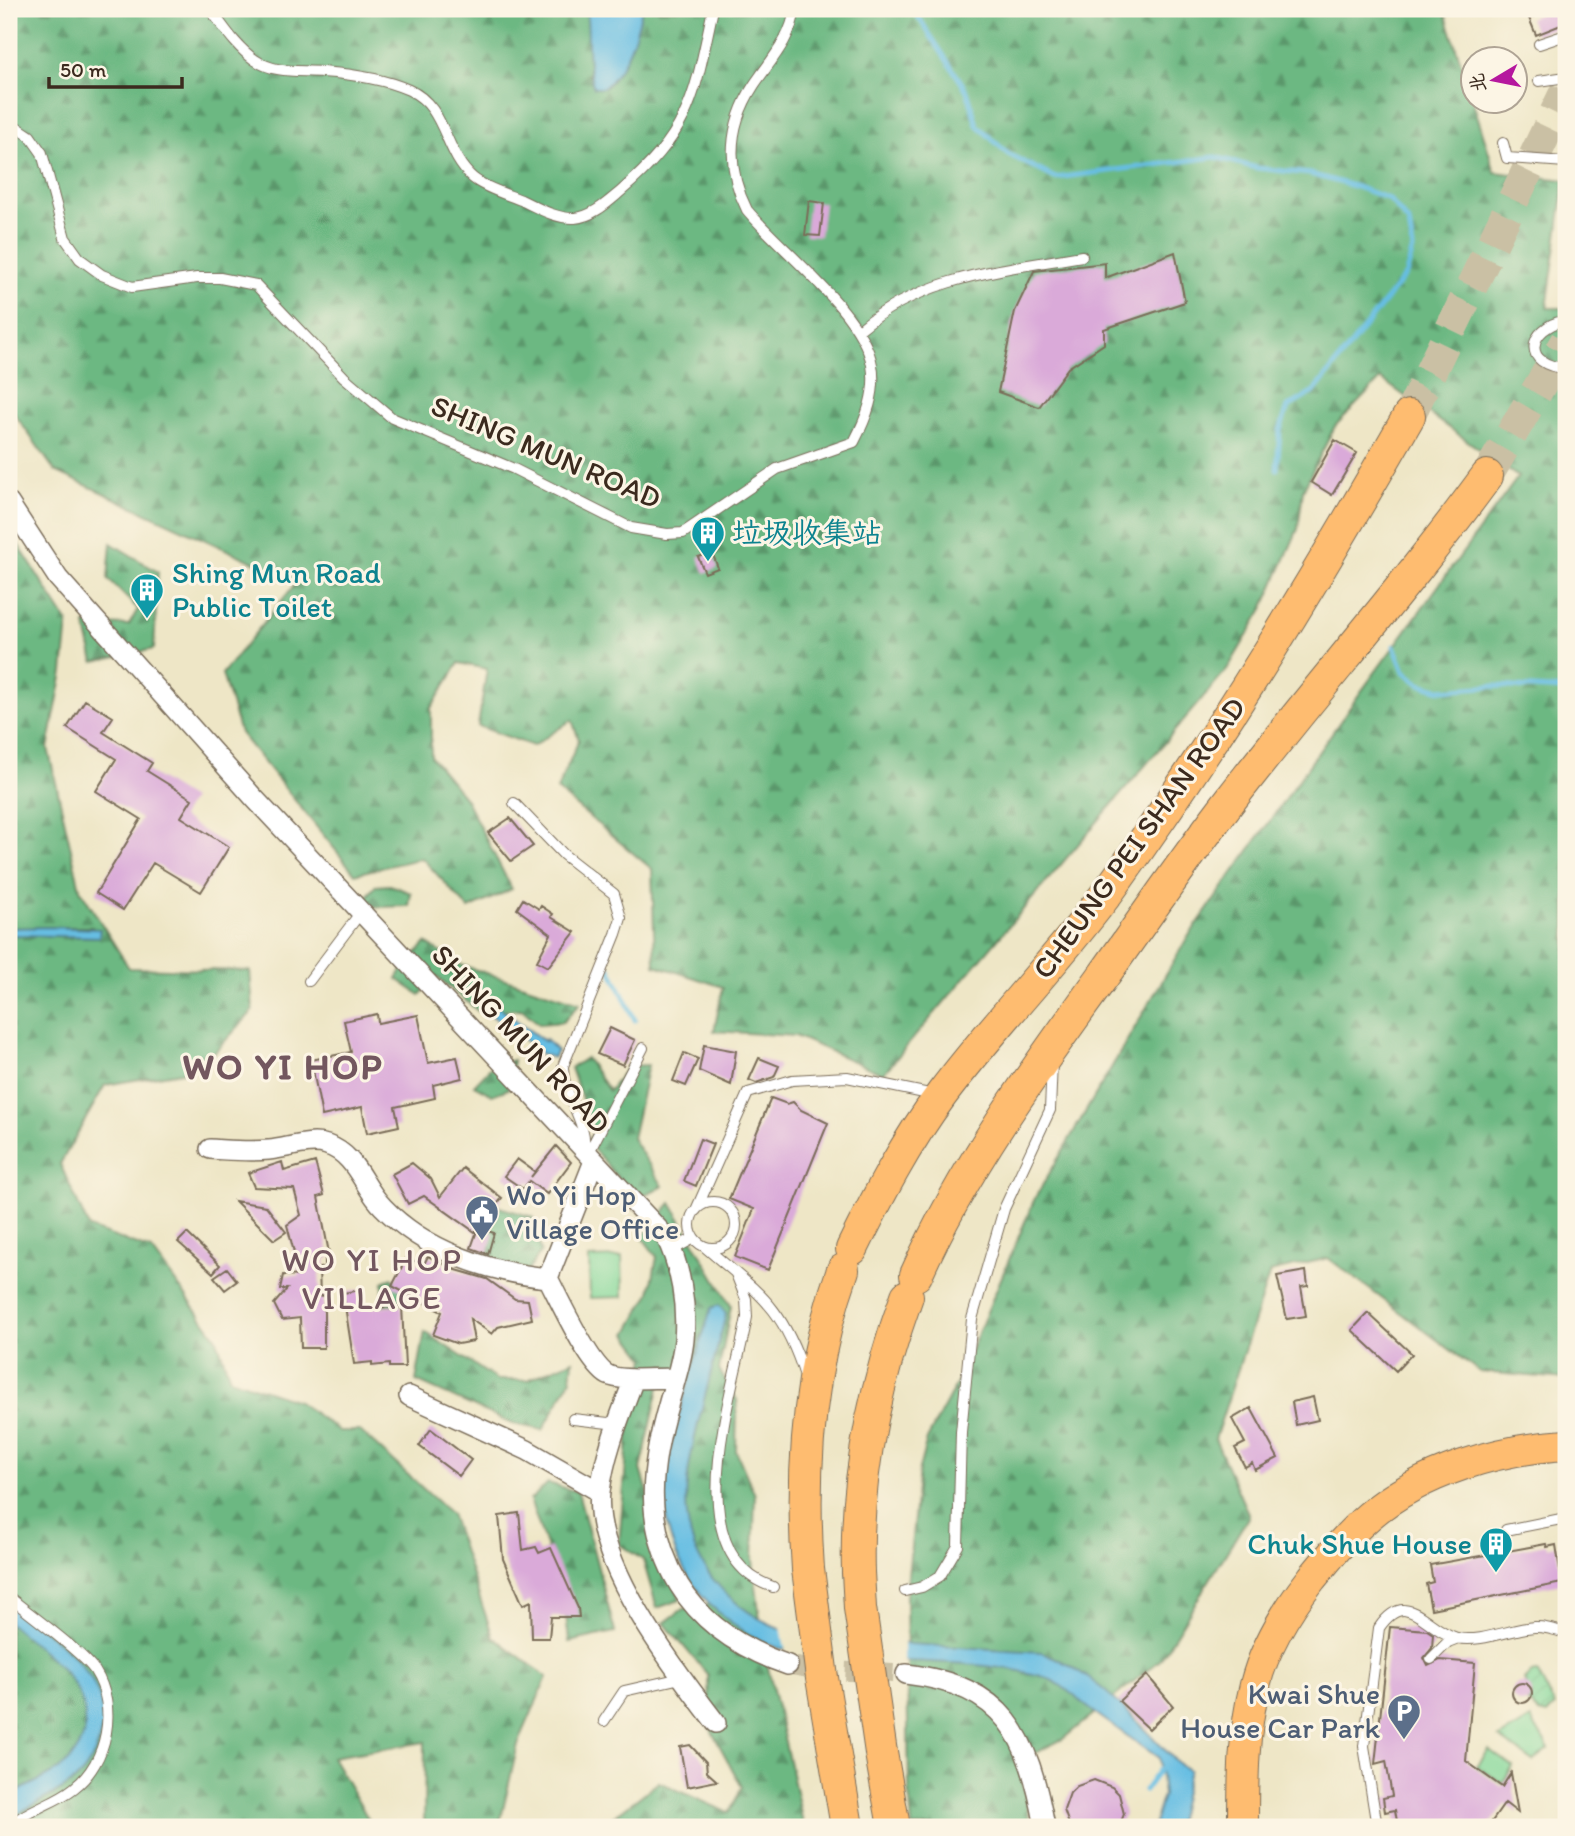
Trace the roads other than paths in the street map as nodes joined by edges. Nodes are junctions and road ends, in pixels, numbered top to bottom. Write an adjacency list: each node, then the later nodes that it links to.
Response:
1 (209, 9): 2 (lane)
2 (713, 9)
3 (795, 9): 13 (lane, SHING MUN ROAD)
4 (1566, 35): 5 (lane)
5 (1539, 44)
6 (1566, 77): 7 (lane)
7 (1539, 81)
8 (9, 122): 18 (lane, SHING MUN ROAD)
9 (1503, 143): 10 (lane)
10 (1566, 162)
11 (1082, 256): 13 (lane)
12 (1566, 320): 14 (lane)
13 (859, 330): 18 (lane, SHING MUN ROAD)
14 (1566, 368)
15 (1409, 416): 25 (highway, CHEUNG PEI SHAN ROAD)
16 (1487, 476): 23 (highway, CHEUNG PEI SHAN ROAD)
17 (9, 503): 21 (street, SHING MUN ROAD)
18 (695, 526): 19 (lane)
19 (705, 548)
20 (514, 803): 27 (lane)
21 (361, 912): 22 (lane); 27 (street, SHING MUN ROAD)
22 (309, 981)
23 (1052, 1046): 45 (lane); 57 (highway, CHEUNG PEI SHAN ROAD, bridge)
24 (643, 1048): 27 (lane)
25 (940, 1096): 28 (lane); 37 (highway, CHEUNG PEI SHAN ROAD)
26 (210, 1149): 33 (street)
27 (589, 1155): 31 (street, SHING MUN ROAD); 33 (street)
28 (696, 1210): 29 (lane); 30 (lane)
29 (694, 1238): 30 (lane); 31 (lane)
30 (705, 1247): 32 (lane)
31 (672, 1250): 34 (street, SHING MUN ROAD)
32 (736, 1273): 37 (lane); 44 (lane)
33 (548, 1278): 35 (street)
34 (676, 1378): 35 (street); 50 (street, SHING MUN ROAD)
35 (634, 1379): 39 (street)
36 (409, 1396): 41 (street)
37 (813, 1400): 56 (highway, CHEUNG PEI SHAN ROAD, bridge)
38 (573, 1419): 39 (lane)
39 (617, 1424): 41 (street)
40 (1566, 1445): 59 (main road)
41 (600, 1492): 52 (street)
42 (1566, 1518): 43 (lane)
43 (1506, 1530)
44 (773, 1587)
45 (905, 1591)
46 (9, 1597): 55 (lane)
47 (1566, 1633): 48 (lane)
48 (1458, 1638): 49 (lane); 60 (lane)
49 (1431, 1659)
50 (788, 1665)
51 (906, 1674): 58 (street)
52 (681, 1678): 53 (lane); 54 (street)
53 (604, 1721)
54 (716, 1723)
55 (9, 1826)
56 (846, 1827)
57 (894, 1827)
58 (1045, 1827)
59 (1243, 1827)
60 (1377, 1827)

